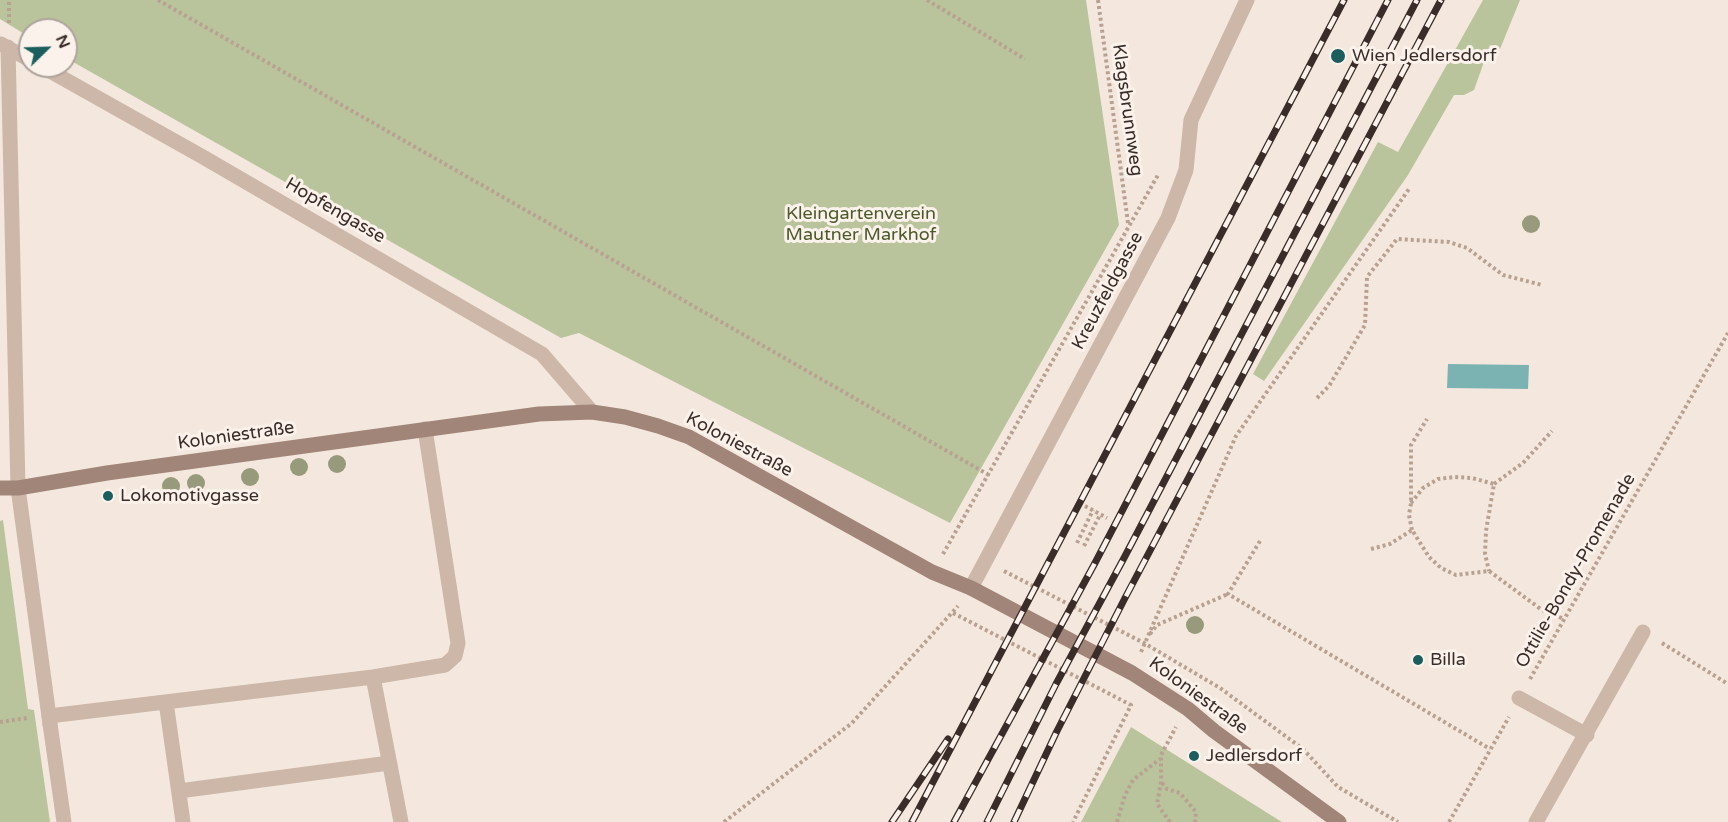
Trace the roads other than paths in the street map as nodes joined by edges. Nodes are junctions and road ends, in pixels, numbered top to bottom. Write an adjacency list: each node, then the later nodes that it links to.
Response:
1 (1247, 0): 9 (street, Kreuzfeldgasse)
2 (4, 45): 3 (street); 8 (street)
3 (18, 53)
4 (61, 78): 5 (street, Hopfengasse)
5 (591, 412): 6 (street, Koloniestraße); 9 (street, Koloniestraße)
6 (425, 429): 8 (street, Koloniestraße); 11 (street)
7 (0, 488): 8 (street, Koloniestraße)
8 (18, 488): 14 (street)
9 (971, 588): 21 (street, Koloniestraße)
10 (1643, 632): 15 (street)
11 (373, 677): 13 (street); 16 (street)
12 (1519, 698): 15 (street)
13 (166, 702): 14 (street); 17 (street)
14 (50, 720): 18 (street)
15 (1587, 735): 22 (street)
16 (389, 763): 17 (street); 20 (street)
17 (179, 791): 19 (street)
18 (64, 822)
19 (183, 822)
20 (401, 822)
21 (1339, 822)
22 (1536, 822)

